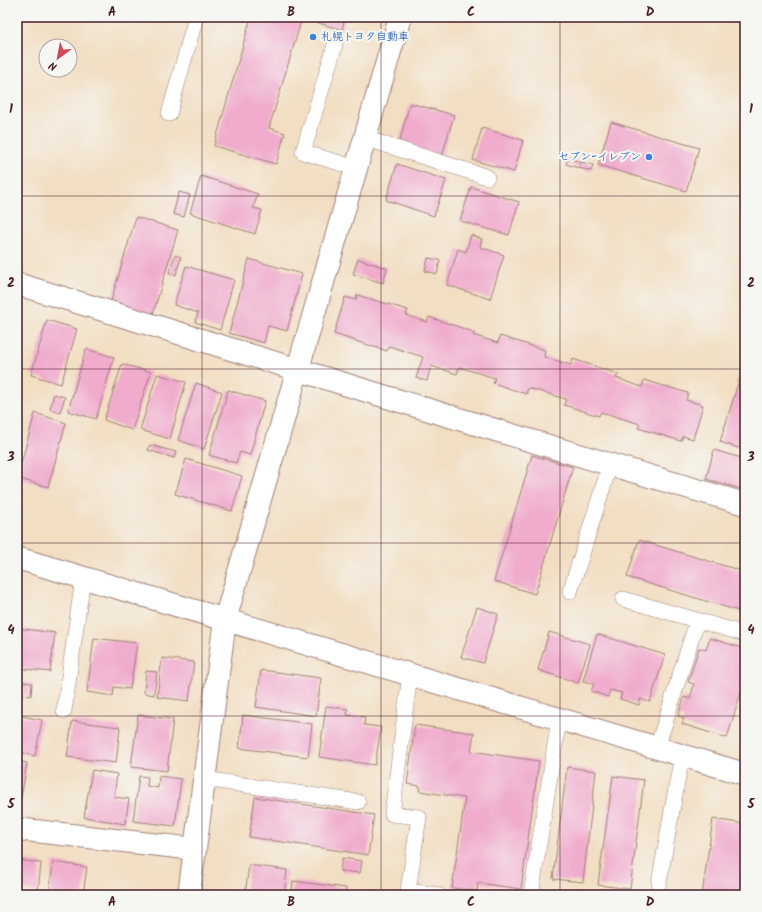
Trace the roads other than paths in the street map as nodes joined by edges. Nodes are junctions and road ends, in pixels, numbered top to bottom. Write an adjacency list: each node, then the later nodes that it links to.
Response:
1 (196, 17): 4 (lane)
2 (400, 17): 5 (street)
3 (335, 45): 6 (lane)
4 (169, 114)
5 (364, 138): 6 (street); 7 (lane)
6 (356, 168): 9 (street)
7 (487, 177)
8 (17, 284): 9 (street)
9 (298, 368): 10 (street); 16 (street)
10 (610, 465): 11 (street); 14 (lane)
11 (745, 504)
12 (17, 558): 13 (street)
13 (83, 578): 16 (street); 20 (lane)
14 (570, 592)
15 (623, 599): 17 (lane)
16 (225, 620): 19 (street); 25 (street)
17 (697, 621): 18 (lane); 22 (lane)
18 (745, 634)
19 (410, 674): 21 (street); 31 (lane)
20 (64, 711)
21 (559, 719): 22 (street); 32 (lane)
22 (656, 748): 23 (street)
23 (682, 755): 24 (street); 29 (lane)
24 (745, 774)
25 (204, 779): 26 (lane); 28 (street)
26 (358, 802)
27 (17, 829): 28 (street)
28 (195, 849): 30 (street)
29 (659, 883)
30 (189, 895)
31 (438, 895)
32 (531, 895)

